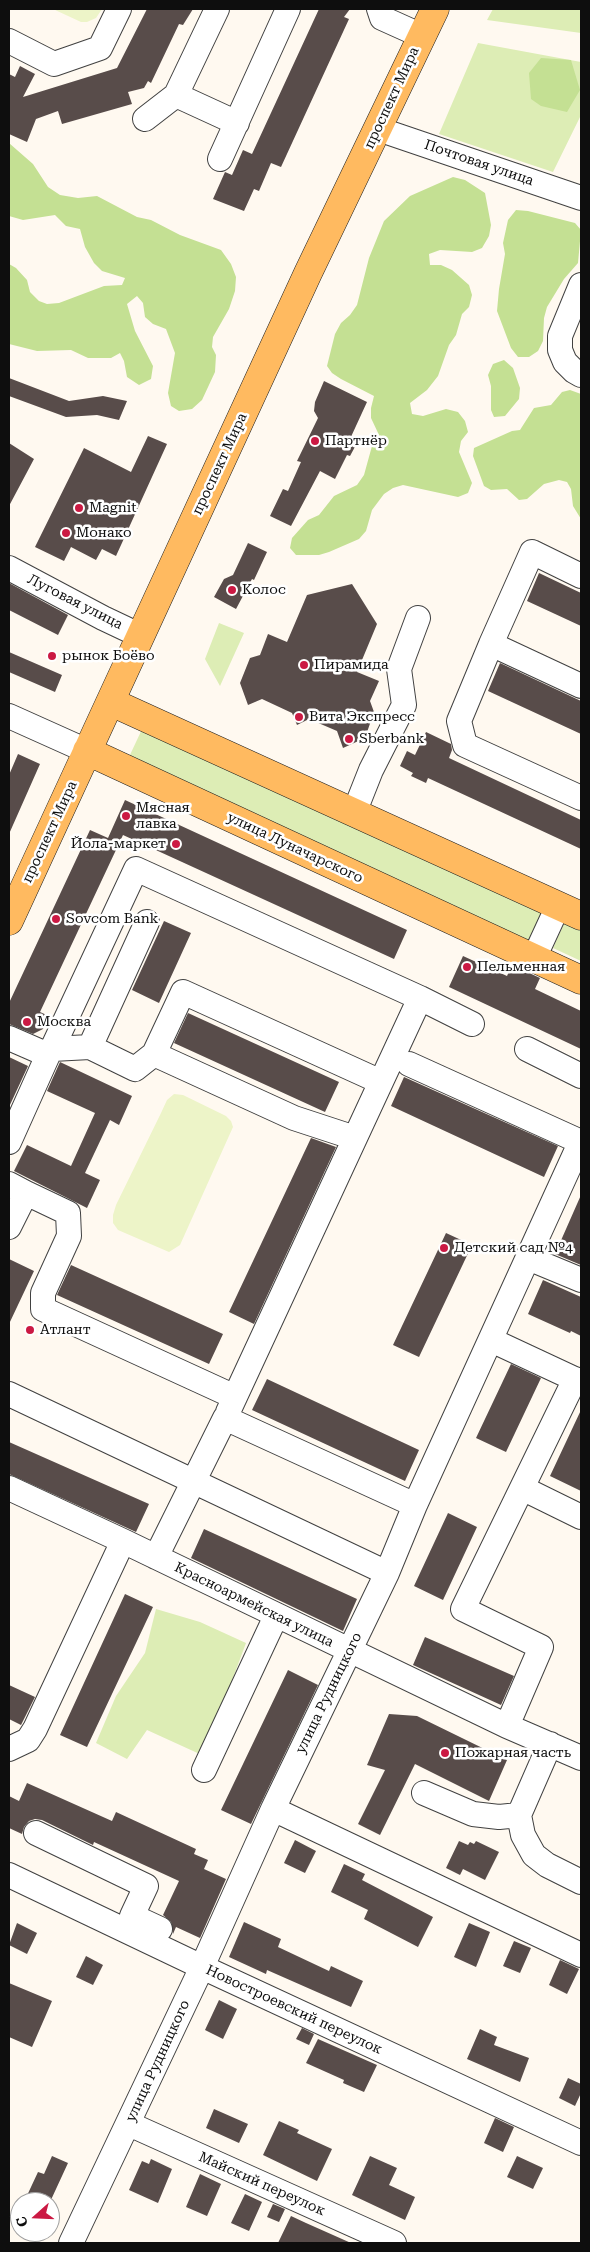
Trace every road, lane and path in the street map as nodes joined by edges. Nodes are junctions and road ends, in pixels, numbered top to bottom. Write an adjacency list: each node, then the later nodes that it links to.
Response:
1 (119, 9): 7 (street)
2 (217, 9): 8 (street)
3 (288, 9): 10 (street)
4 (379, 9): 6 (street)
5 (434, 9): 6 (main road, проспект Мира)
6 (422, 36): 11 (main road, проспект Мира)
7 (9, 41)
8 (176, 95): 9 (street); 10 (street)
9 (145, 119)
10 (237, 123): 12 (street)
11 (378, 129): 13 (street, Почтовая улица); 19 (main road, проспект Мира)
12 (220, 159)
13 (581, 198)
14 (581, 285): 15 (street)
15 (581, 375)
16 (9, 568): 19 (street, Луговая улица)
17 (581, 576): 20 (street)
18 (418, 618): 26 (street)
19 (141, 636): 22 (main road, проспект Мира)
20 (491, 644): 21 (street); 25 (street)
21 (581, 686)
22 (111, 702): 24 (main road, проспект Мира); 26 (main road)
23 (11, 723): 24 (street, улица Луначарского)
24 (87, 751): 28 (main road, проспект Мира); 30 (main road, улица Луначарского)
25 (581, 798)
26 (354, 813): 27 (main road)
27 (569, 911): 30 (street)
28 (9, 921)
29 (147, 922): 35 (street)
30 (534, 958): 31 (main road, улица Луначарского)
31 (581, 980)
32 (420, 998): 33 (street); 37 (street); 41 (street)
33 (472, 1024)
34 (9, 1038): 37 (street)
35 (90, 1047): 37 (street); 38 (street)
36 (527, 1049): 40 (street)
37 (50, 1052): 44 (street)
38 (154, 1054): 41 (street); 42 (street)
39 (409, 1064): 43 (street)
40 (581, 1076)
41 (381, 1082): 42 (street)
42 (355, 1138): 52 (street)
43 (581, 1141): 47 (street, улица Рудницкого)
44 (9, 1142)
45 (17, 1188): 46 (street); 52 (street)
46 (9, 1227)
47 (528, 1258): 48 (street); 49 (street, улица Рудницкого)
48 (581, 1280)
49 (491, 1340): 50 (street); 56 (street, улица Рудницкого)
50 (578, 1381): 55 (street)
51 (9, 1394): 53 (street)
52 (230, 1407): 53 (street); 56 (street)
53 (193, 1481): 59 (street); 60 (street)
54 (9, 1488): 58 (street, Красноармейская улица)
55 (522, 1488): 57 (street); 63 (street)
56 (415, 1505): 60 (street, улица Рудницкого)
57 (581, 1517)
58 (123, 1541): 59 (street, Красноармейская улица); 65 (street)
59 (156, 1558): 61 (street, Красноармейская улица)
60 (387, 1573): 62 (street, улица Рудницкого)
61 (276, 1616): 62 (street, Красноармейская улица); 67 (street)
62 (350, 1651): 63 (street, Красноармейская улица); 69 (street, улица Рудницкого)
63 (507, 1726): 64 (street, Красноармейская улица)
64 (550, 1744): 66 (street, Красноармейская улица); 70 (street)
65 (9, 1749)
66 (581, 1758)
67 (204, 1770)
68 (424, 1793): 70 (street)
69 (273, 1809): 74 (street); 75 (street, улица Рудницкого)
70 (518, 1816): 73 (street)
71 (36, 1832): 75 (street)
72 (9, 1874): 75 (street, Новостроевский переулок)
73 (581, 1882)
74 (581, 1955)
75 (206, 1960): 76 (street, улица Рудницкого); 77 (street, Новостроевский переулок)
76 (129, 2124): 78 (street, улица Рудницкого); 79 (street, Майский переулок)
77 (581, 2143)
78 (71, 2243)
79 (394, 2243)

